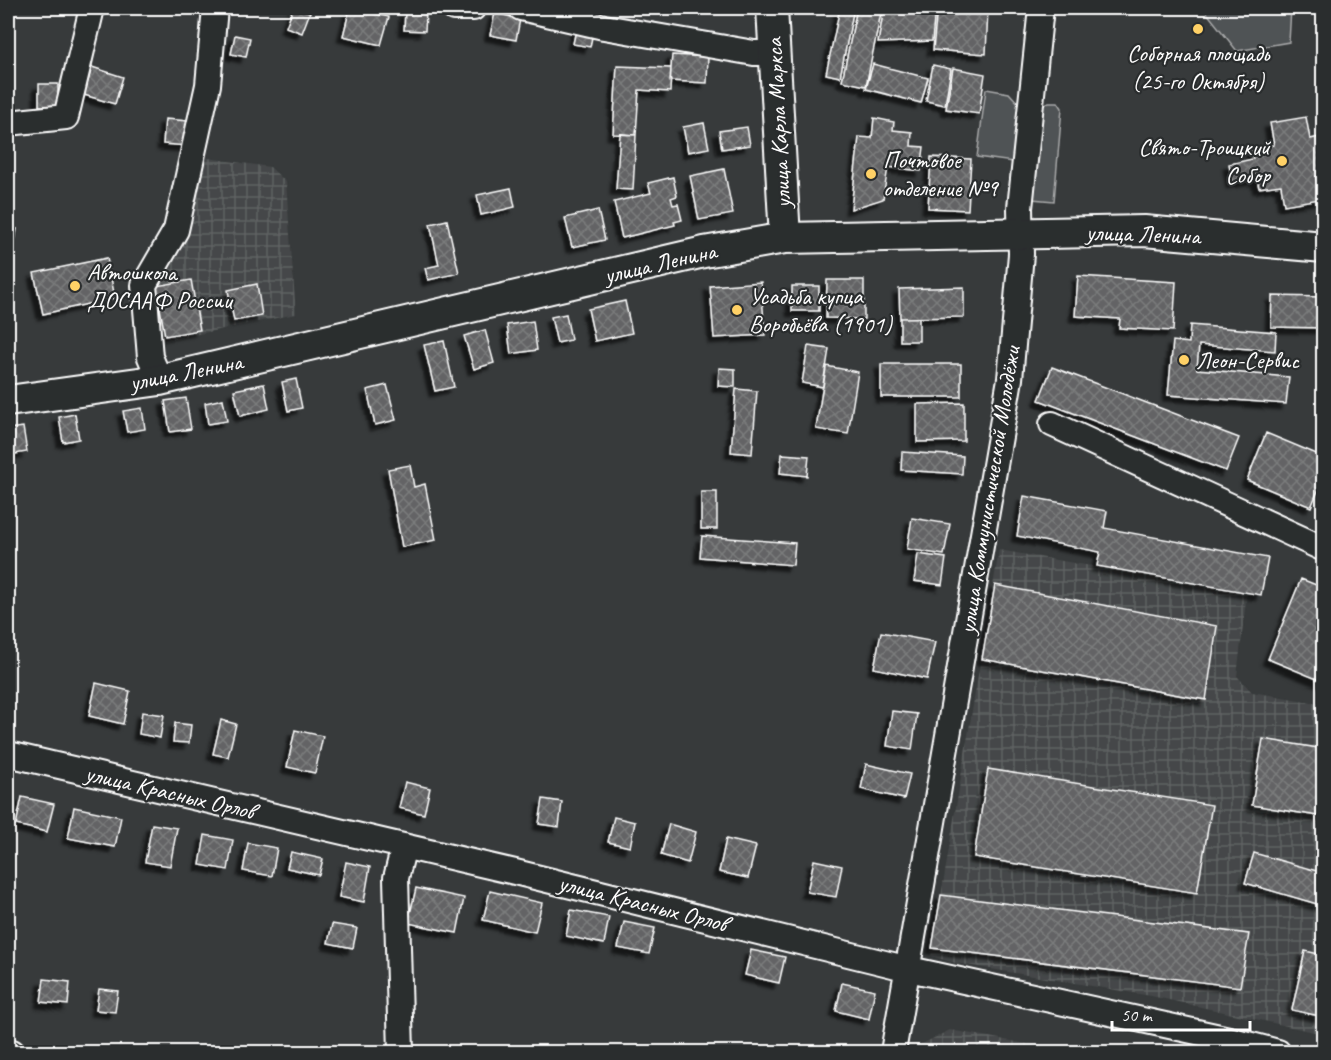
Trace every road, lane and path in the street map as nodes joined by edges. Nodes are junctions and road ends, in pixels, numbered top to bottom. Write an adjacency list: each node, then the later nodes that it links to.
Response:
1 (92, 8): 10 (street)
2 (215, 8): 14 (street)
3 (454, 8): 4 (street)
4 (473, 8)
5 (520, 8): 8 (street)
6 (772, 8): 9 (main road, улица Карла Маркса)
7 (1041, 8): 11 (street, улица Коммунистической Молодёжи)
8 (606, 17): 9 (street)
9 (774, 53): 12 (main road, улица Карла Маркса)
10 (8, 123)
11 (1022, 233): 12 (main road, улица Ленина); 13 (main road, улица Ленина); 20 (street, улица Коммунистической Молодёжи)
12 (785, 238): 14 (main road, улица Ленина)
13 (1323, 247)
14 (160, 380): 15 (main road, улица Ленина)
15 (8, 401)
16 (1052, 424): 17 (street)
17 (1323, 549)
18 (8, 754): 19 (street, улица Красных Орлов)
19 (404, 846): 20 (street, улица Красных Орлов); 21 (street)
20 (909, 969): 22 (street, улица Коммунистической Молодёжи); 23 (street, улица Красных Орлов)
21 (401, 1053)
22 (893, 1053)
23 (1278, 1053)

